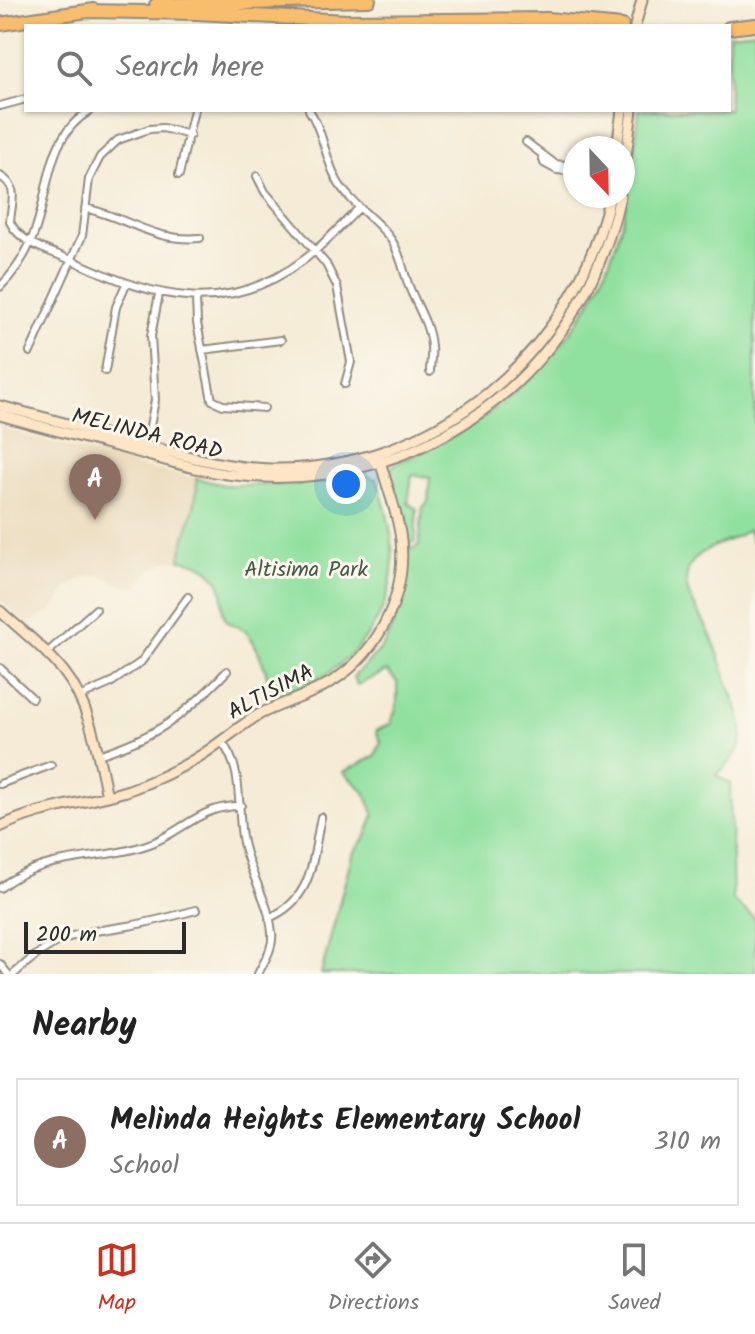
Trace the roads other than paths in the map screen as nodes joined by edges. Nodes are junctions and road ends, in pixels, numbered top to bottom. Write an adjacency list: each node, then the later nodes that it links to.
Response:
1 (369, 0): 3 (highway)
2 (642, 0): 6 (main road)
3 (88, 11): 4 (highway); 5 (highway)
4 (0, 24)
5 (603, 24)
6 (636, 24)
7 (755, 25): 8 (highway)
8 (731, 28)
9 (24, 100): 10 (street)
10 (0, 106)
11 (88, 112): 29 (street)
12 (194, 112): 16 (street)
13 (310, 112): 27 (street)
14 (622, 112): 17 (main road)
15 (632, 112): 18 (main road)
16 (190, 135): 21 (street); 24 (street)
17 (619, 136)
18 (629, 136)
19 (526, 142): 20 (street)
20 (563, 166)
21 (179, 175)
22 (0, 176): 29 (street)
23 (257, 176): 30 (street)
24 (85, 208): 28 (street); 31 (street)
25 (607, 208): 46 (main road)
26 (617, 208): 46 (main road)
27 (358, 209): 30 (street); 40 (street)
28 (200, 238)
29 (31, 242): 31 (street); 33 (street)
30 (314, 252): 35 (street); 41 (street)
31 (72, 260): 32 (street); 38 (street)
32 (126, 284): 34 (street); 39 (street)
33 (0, 287)
34 (159, 294): 35 (street); 45 (street)
35 (196, 299): 37 (street)
36 (281, 340): 37 (street)
37 (202, 350): 43 (street)
38 (30, 352)
39 (105, 371)
40 (430, 372)
41 (345, 384)
42 (0, 406): 45 (main road, MELINDA ROAD)
43 (264, 408)
44 (0, 415): 45 (main road, MELINDA ROAD)
45 (146, 450): 46 (main road, MELINDA ROAD)
46 (379, 457): 55 (main road, ALTISIMA)
47 (188, 597): 53 (street)
48 (96, 609): 50 (street)
49 (0, 611): 50 (main road)
50 (47, 653): 53 (main road)
51 (0, 668): 54 (street)
52 (227, 671): 56 (street)
53 (79, 697): 56 (main road)
54 (32, 698)
55 (221, 741): 59 (main road, ALTISIMA); 60 (street)
56 (98, 755): 59 (main road)
57 (51, 765): 58 (street)
58 (0, 784)
59 (107, 796): 62 (main road, ALTISIMA)
60 (241, 805): 63 (street); 65 (street)
61 (321, 817): 65 (street)
62 (0, 827)
63 (0, 888)
64 (196, 910): 67 (street)
65 (269, 918): 68 (street)
66 (0, 964): 67 (street)
67 (11, 974)
68 (258, 974)

